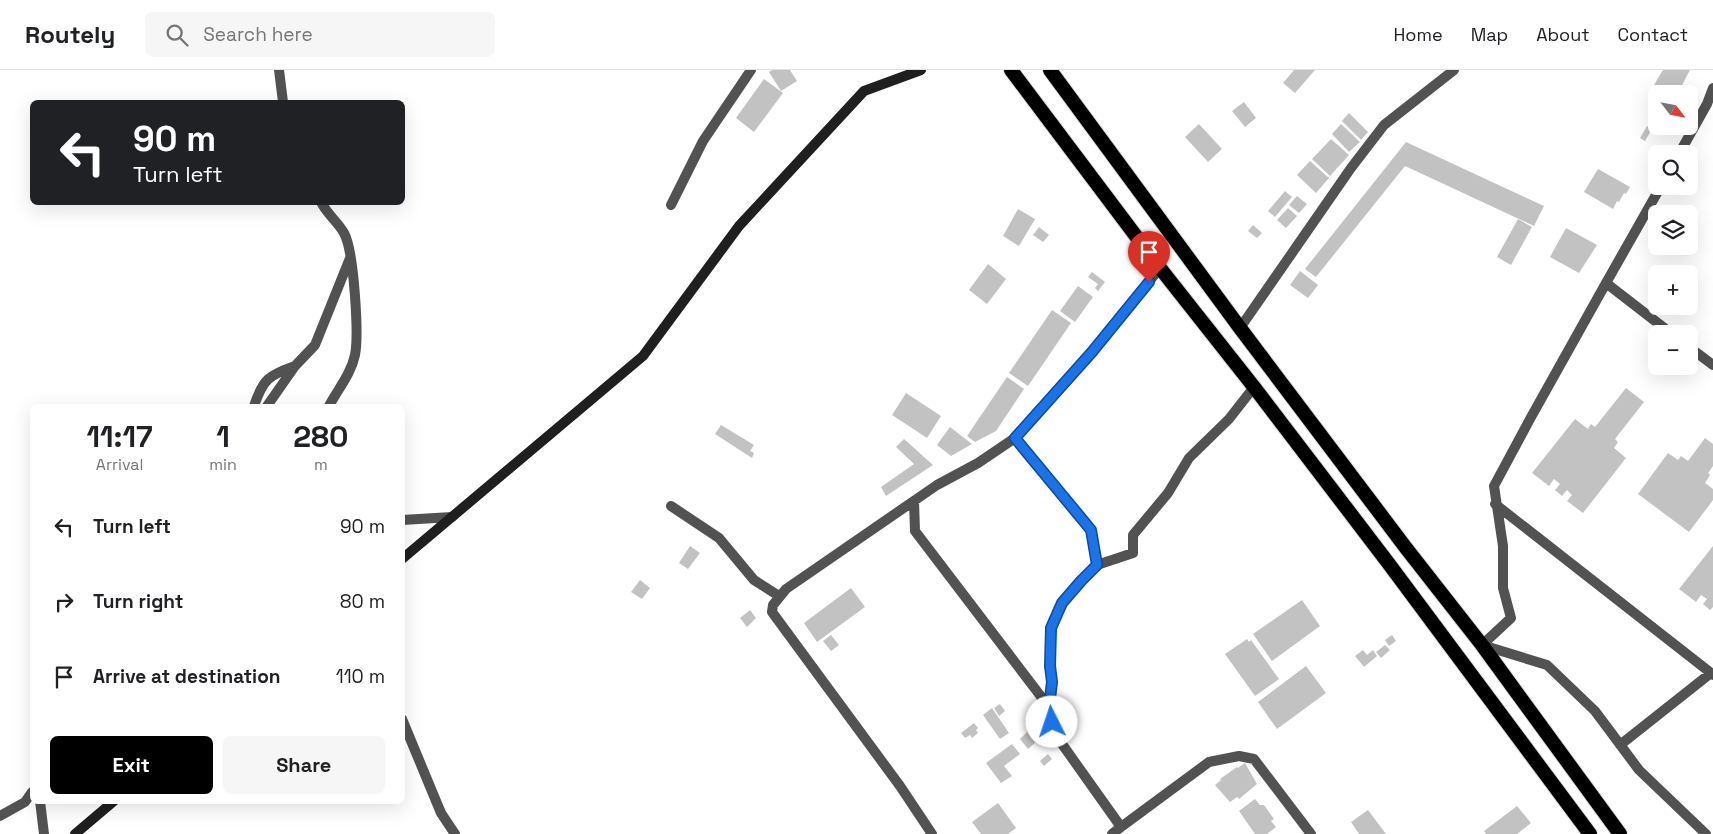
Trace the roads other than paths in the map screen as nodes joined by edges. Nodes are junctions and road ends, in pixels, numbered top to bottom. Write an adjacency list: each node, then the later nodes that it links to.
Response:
1 (279, 70): 8 (street)
2 (752, 70): 12 (street)
3 (921, 70): 29 (main road)
4 (1012, 70): 14 (highway)
5 (1050, 70): 17 (highway)
6 (1454, 70): 17 (street)
7 (1713, 88): 9 (street)
8 (283, 100)
9 (1684, 145)
10 (1656, 195): 15 (street)
11 (323, 205): 13 (street)
12 (671, 205)
13 (350, 257): 20 (street); 24 (street)
14 (1160, 268): 21 (highway); 25 (street)
15 (1606, 283): 16 (street); 27 (street)
16 (1660, 325)
17 (1240, 328): 34 (highway)
18 (1698, 353): 19 (street)
19 (1713, 365)
20 (295, 366): 22 (street); 23 (street)
21 (1254, 387): 32 (street); 50 (highway)
22 (255, 404)
23 (268, 404)
24 (330, 404)
25 (1015, 438): 26 (street); 32 (street)
26 (914, 501): 33 (street); 36 (street)
27 (1495, 504): 34 (street); 35 (street)
28 (671, 506): 33 (street)
29 (452, 517): 30 (street); 31 (main road)
30 (405, 520)
31 (405, 556)
32 (1097, 565): 36 (street)
33 (779, 596): 47 (street)
34 (1482, 644): 38 (street); 51 (highway)
35 (1712, 674): 38 (street)
36 (1049, 707): 43 (street)
37 (405, 726): 46 (street)
38 (1620, 744): 52 (street)
39 (30, 795): 42 (street)
40 (40, 804): 44 (street)
41 (110, 804): 45 (main road)
42 (0, 816)
43 (1121, 827): 48 (street); 49 (street)
44 (44, 834)
45 (75, 834)
46 (455, 834)
47 (932, 834)
48 (1112, 834)
49 (1311, 834)
50 (1590, 834)
51 (1620, 834)
52 (1706, 834)

